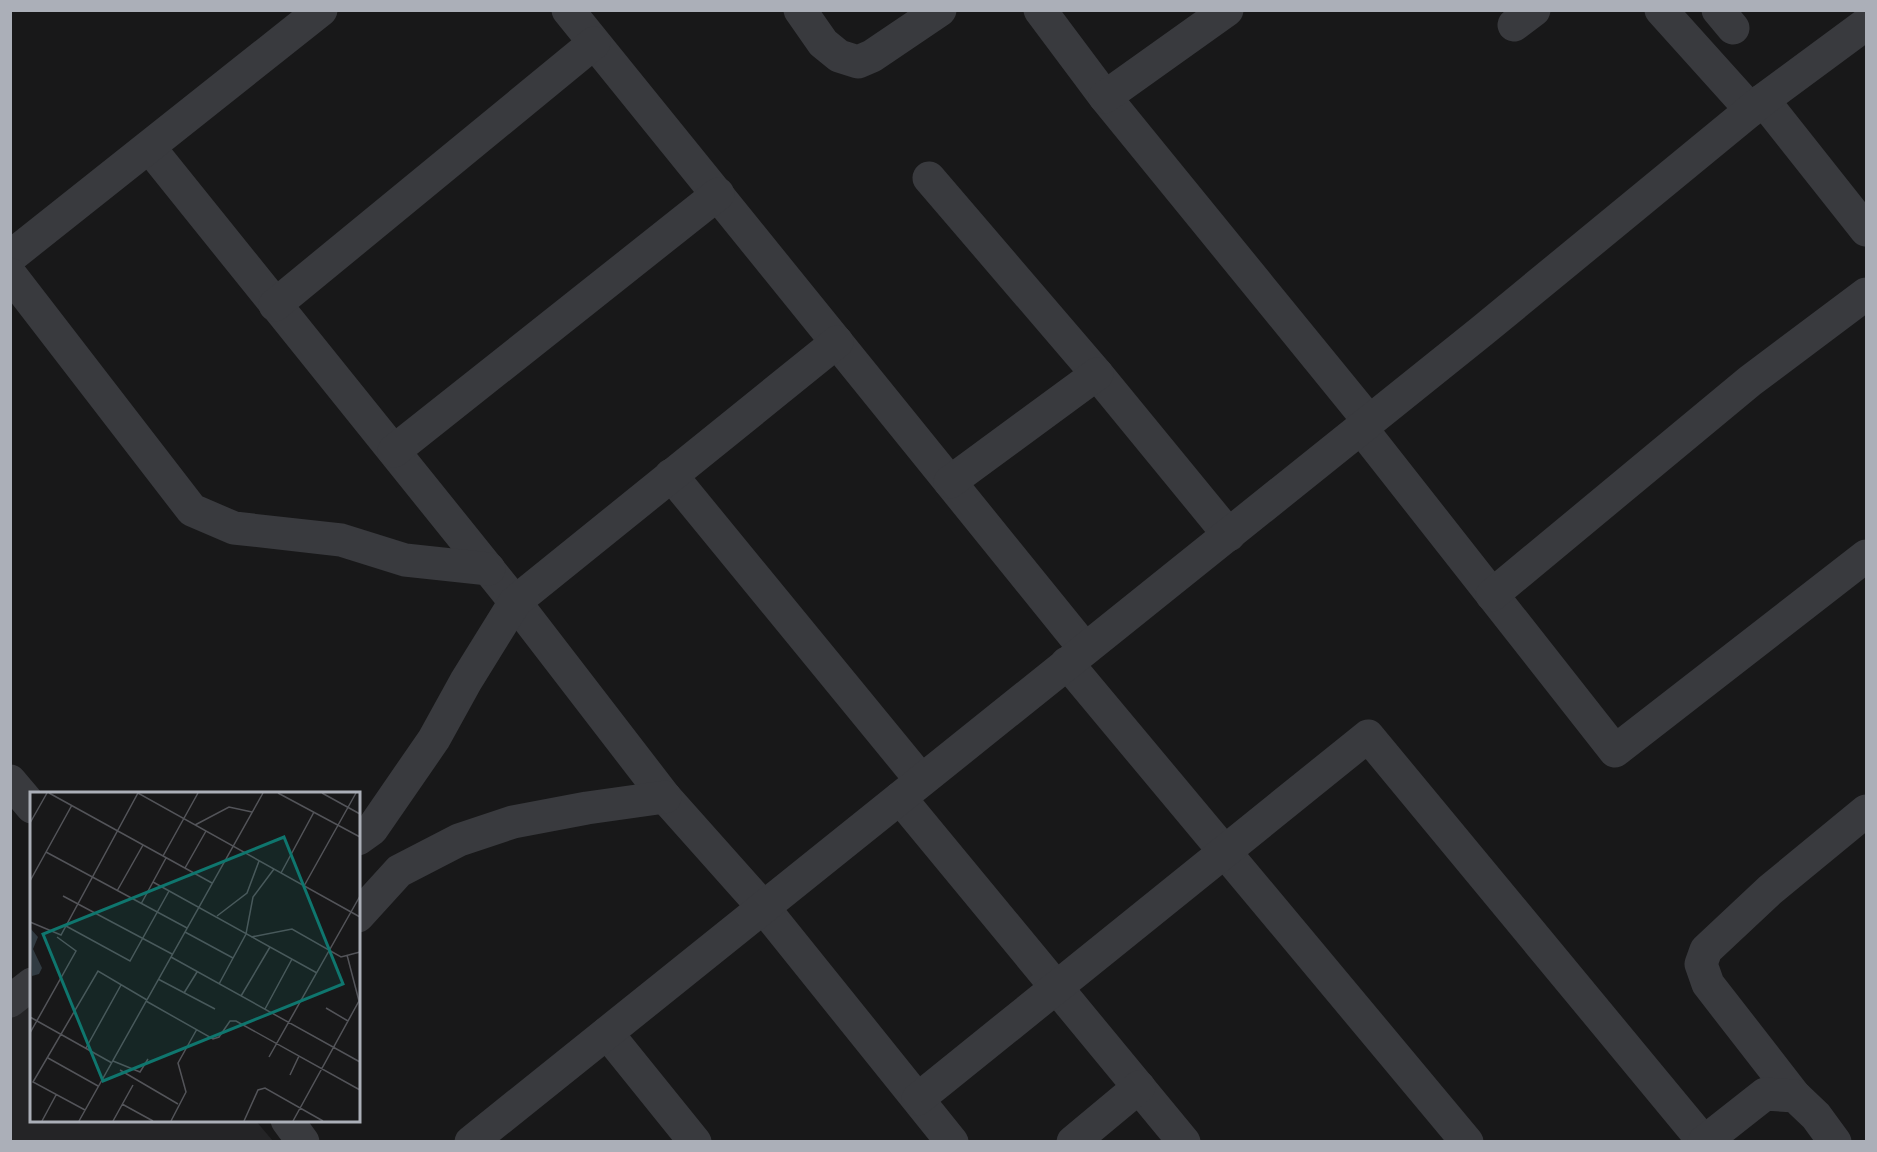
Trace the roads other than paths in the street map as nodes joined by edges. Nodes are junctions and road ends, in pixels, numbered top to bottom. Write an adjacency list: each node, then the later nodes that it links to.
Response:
1 (321, 10): 12 (street)
2 (568, 10): 9 (street)
3 (800, 10): 4 (street)
4 (940, 10)
5 (1040, 10): 10 (street)
6 (1227, 10): 10 (street)
7 (1661, 10): 11 (street)
8 (1866, 24): 11 (street)
9 (594, 43): 14 (street); 19 (street)
10 (1105, 97): 22 (street)
11 (1757, 105): 15 (street); 22 (street)
12 (149, 147): 16 (street); 19 (street)
13 (929, 178): 21 (street)
14 (718, 194): 20 (street); 23 (street)
15 (1866, 230)
16 (10, 258)
17 (10, 274): 28 (street)
18 (1866, 294): 29 (street)
19 (275, 305): 23 (street)
20 (837, 342): 24 (street); 25 (street)
21 (1097, 374): 25 (street); 26 (street)
22 (1365, 425): 26 (street); 29 (street)
23 (394, 451): 28 (street)
24 (671, 475): 30 (street); 33 (street)
25 (950, 482): 31 (street)
26 (1228, 535): 31 (street)
27 (1866, 555): 29 (street)
28 (489, 569): 30 (street)
29 (1492, 594)
30 (515, 602): 34 (street); 37 (street)
31 (1076, 656): 33 (street); 38 (street)
32 (10, 781): 35 (street)
33 (910, 789): 40 (street); 43 (street)
34 (665, 797): 39 (street); 40 (street)
35 (30, 805)
36 (1866, 811): 47 (street)
37 (365, 834): 39 (street)
38 (1224, 851): 43 (street); 56 (street); 57 (street)
39 (399, 871): 41 (street)
40 (763, 908): 45 (street); 48 (street)
41 (360, 914)
42 (30, 986): 44 (street)
43 (1056, 987): 46 (street); 48 (street)
44 (10, 1001)
45 (607, 1032): 51 (street); 52 (street)
46 (1139, 1087): 54 (street); 55 (street)
47 (1795, 1096): 57 (street); 58 (street)
48 (918, 1099): 53 (street)
49 (288, 1122): 50 (street)
50 (303, 1142)
51 (471, 1142)
52 (695, 1142)
53 (952, 1142)
54 (1073, 1142)
55 (1184, 1142)
56 (1467, 1142)
57 (1704, 1142)
58 (1835, 1142)

